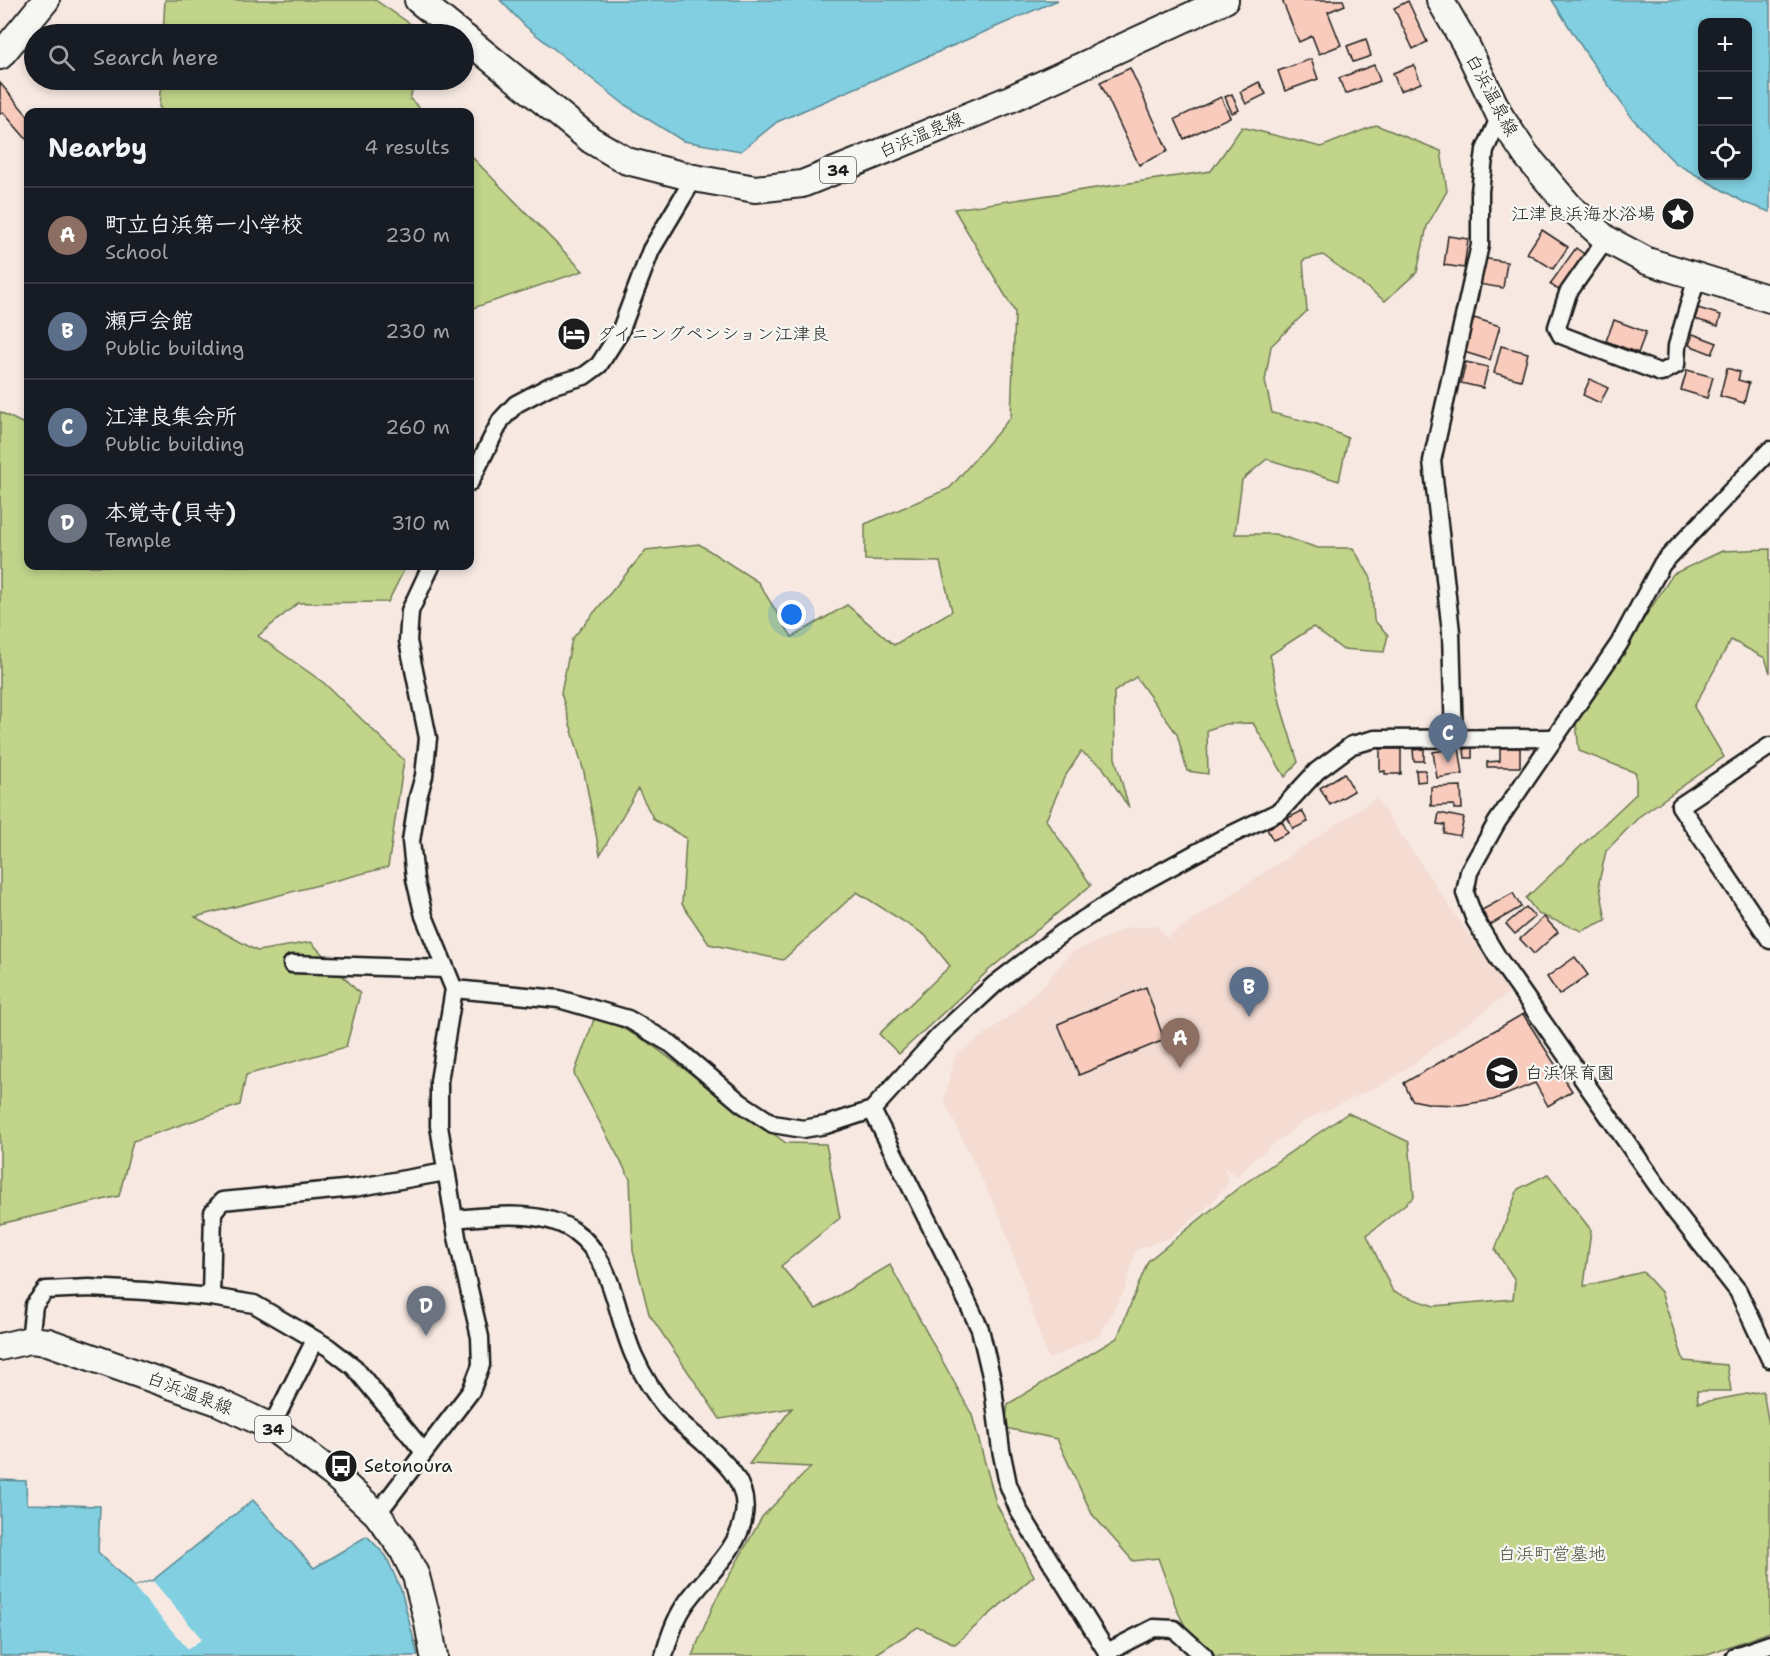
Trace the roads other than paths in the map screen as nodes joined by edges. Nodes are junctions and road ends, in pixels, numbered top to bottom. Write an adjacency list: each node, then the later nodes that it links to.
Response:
1 (46, 0): 5 (main road)
2 (418, 0): 6 (main road, 白浜温泉線 / 34)
3 (1225, 0): 11 (main road, 白浜温泉線 / 34)
4 (1440, 0): 10 (main road, 白浜温泉線)
5 (26, 24)
6 (447, 24)
7 (24, 27): 9 (main road)
8 (474, 46): 11 (main road, 白浜温泉線 / 34)
9 (0, 56)
10 (1500, 116): 12 (main road, 白浜温泉線); 19 (street)
11 (694, 178): 16 (street)
12 (1606, 239): 13 (main road, 白浜温泉線); 13 (street)
13 (1697, 277): 14 (main road, 白浜温泉線)
14 (1770, 299)
15 (1770, 450): 18 (street)
16 (474, 474)
17 (429, 570): 23 (street)
18 (1553, 738): 19 (street); 32 (street)
19 (1454, 740): 25 (street)
20 (1768, 753): 21 (street)
21 (1770, 940)
22 (292, 964): 23 (street)
23 (445, 969): 24 (street)
24 (454, 989): 25 (street); 26 (street)
25 (872, 1110): 37 (street)
26 (446, 1172): 27 (street); 28 (street)
27 (454, 1219): 34 (street); 39 (street)
28 (211, 1297): 29 (street); 30 (street)
29 (30, 1340): 31 (main road, 白浜温泉線 / 34); 33 (main road, 白浜温泉線 / 34)
30 (315, 1340): 33 (street); 34 (street)
31 (0, 1347)
32 (1770, 1359)
33 (271, 1427): 35 (main road, 白浜温泉線 / 34)
34 (424, 1452): 35 (street)
35 (376, 1514): 38 (main road, 白浜温泉線 / 34)
36 (1770, 1644): 41 (street)
37 (1108, 1654): 40 (street)
38 (434, 1656)
39 (664, 1656)
40 (1204, 1656)
41 (1735, 1656)

